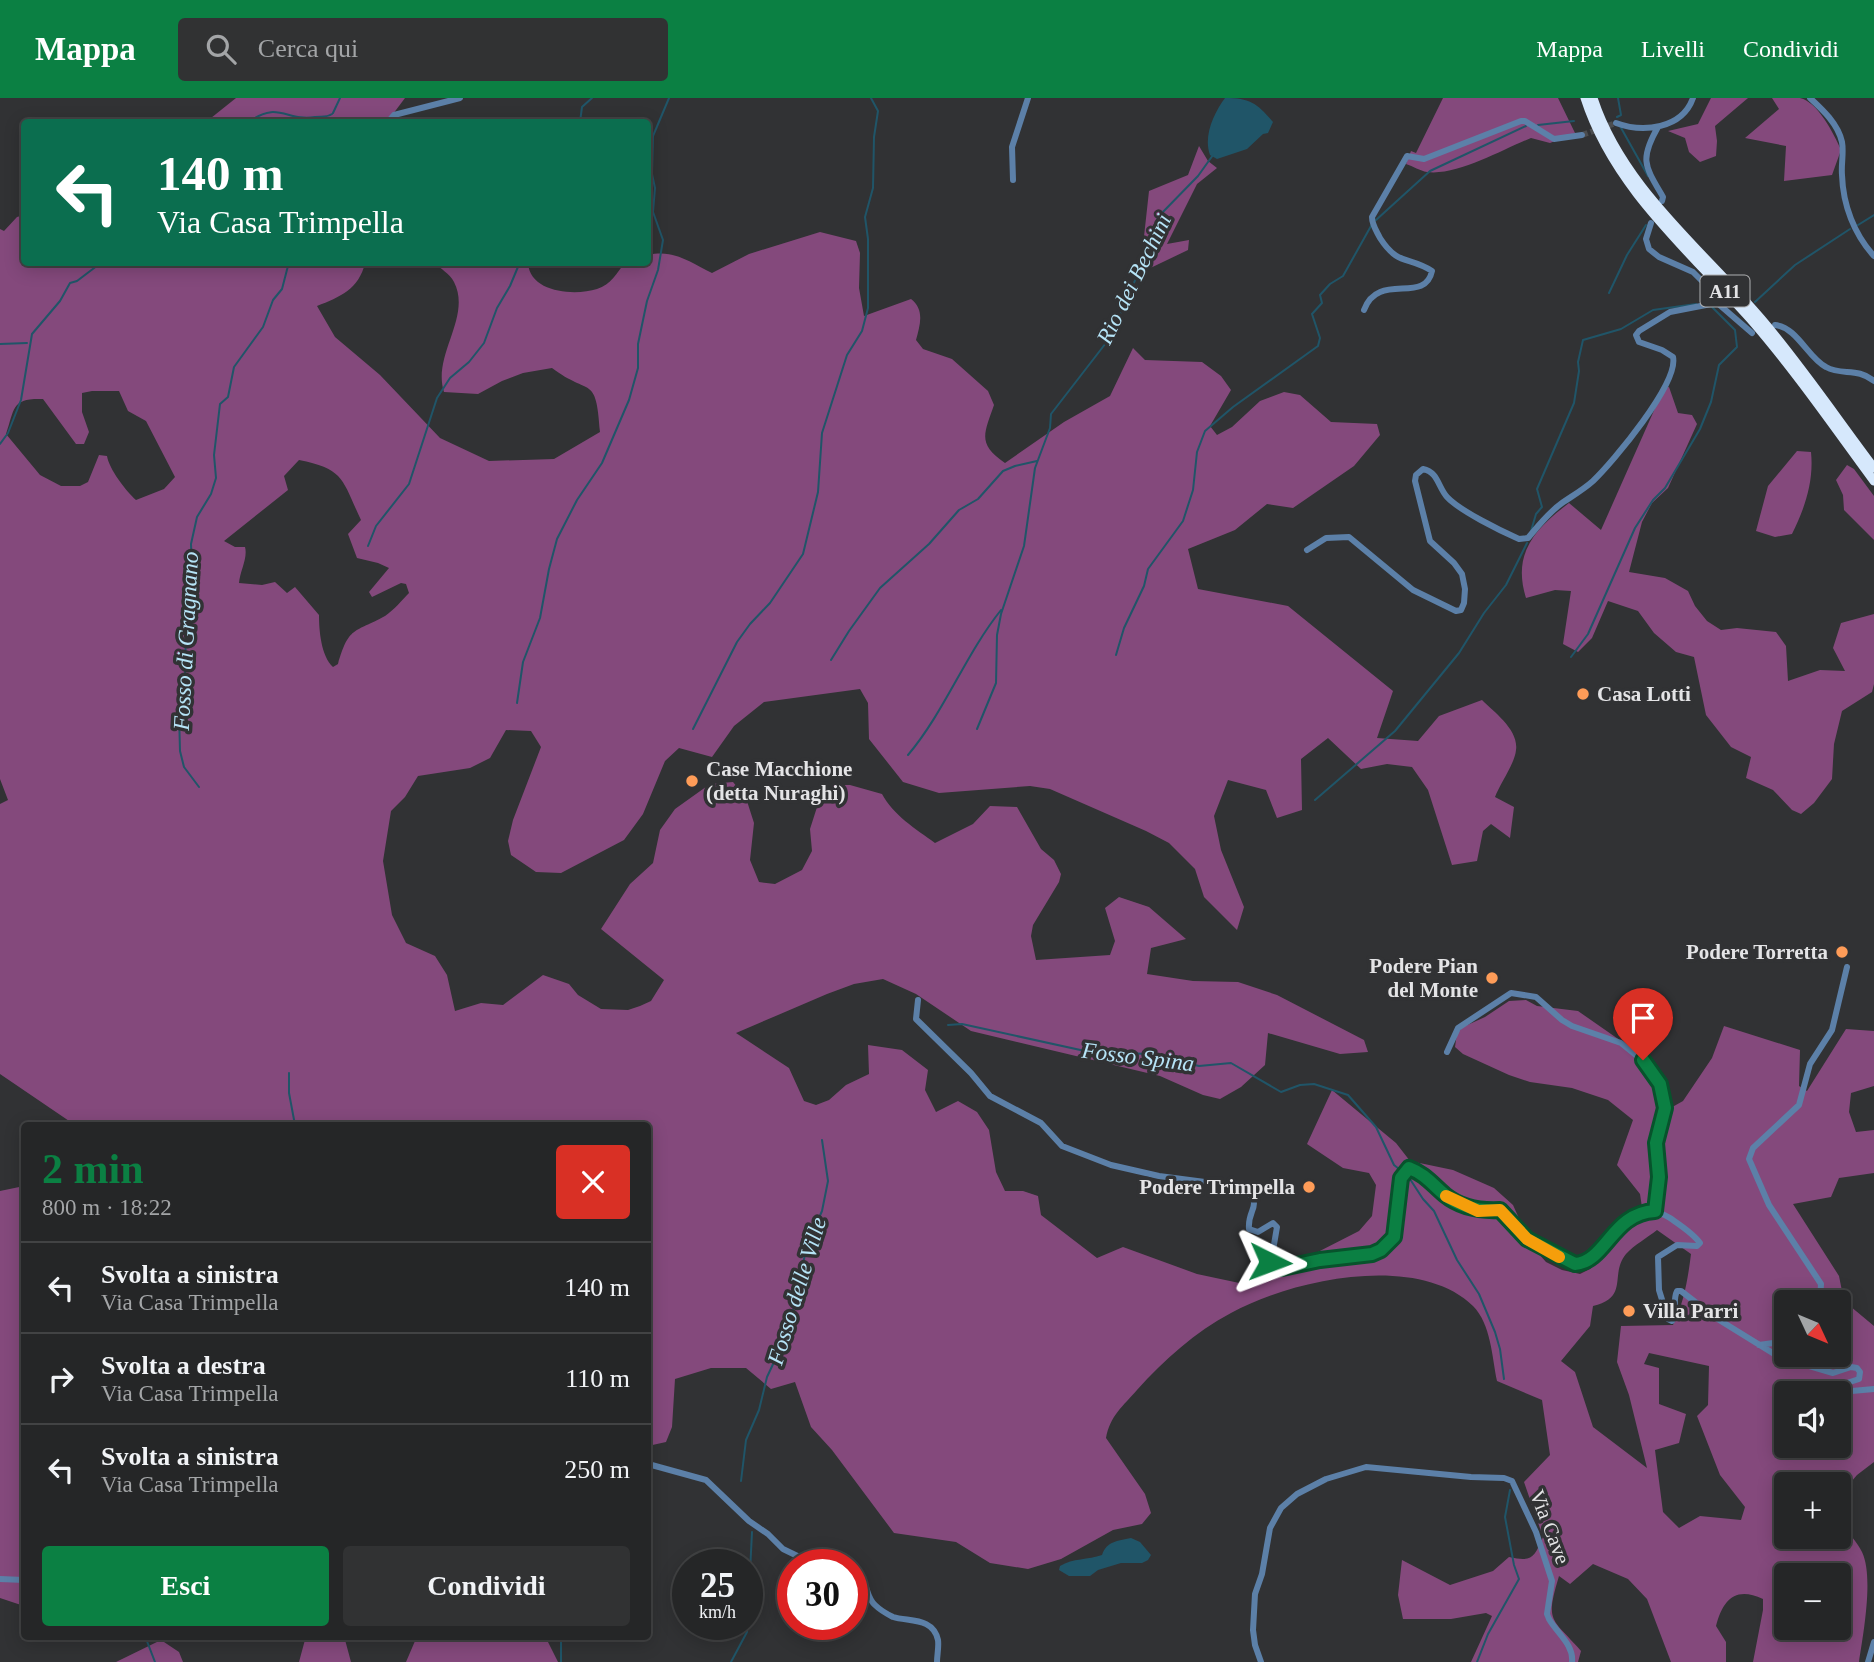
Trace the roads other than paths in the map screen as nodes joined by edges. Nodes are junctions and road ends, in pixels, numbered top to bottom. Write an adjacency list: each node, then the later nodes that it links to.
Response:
1 (460, 98): 7 (street)
2 (1028, 98): 11 (street)
3 (1585, 98): 21 (highway, A11)
4 (1593, 98): 20 (highway, A11)
5 (1693, 98): 9 (street)
6 (1810, 98): 14 (street)
7 (391, 119)
8 (1616, 122): 9 (street)
9 (1658, 127): 12 (street)
10 (1582, 135): 16 (street)
11 (1013, 180)
12 (1662, 201)
13 (1651, 222): 15 (street)
14 (1874, 256)
15 (1716, 301): 18 (street); 22 (street)
16 (1364, 310)
17 (1775, 325): 19 (street)
18 (1752, 333)
19 (1874, 381)
20 (1874, 468)
21 (1874, 481)
22 (1307, 550)
23 (1847, 967): 27 (street)
24 (918, 1000): 26 (street)
25 (1447, 1052): 26 (street)
26 (1655, 1211): 29 (street)
27 (1821, 1290)
28 (1774, 1343): 29 (street)
29 (1759, 1345): 30 (street)
30 (1874, 1389)
31 (651, 1465): 32 (street)
32 (783, 1549)
33 (0, 1579): 34 (street)
34 (21, 1580)
35 (868, 1588): 37 (street)
36 (1874, 1642): 40 (street)
37 (937, 1662)
38 (1261, 1662): 39 (street, Via Cave)
39 (1572, 1662)
40 (1868, 1662)

